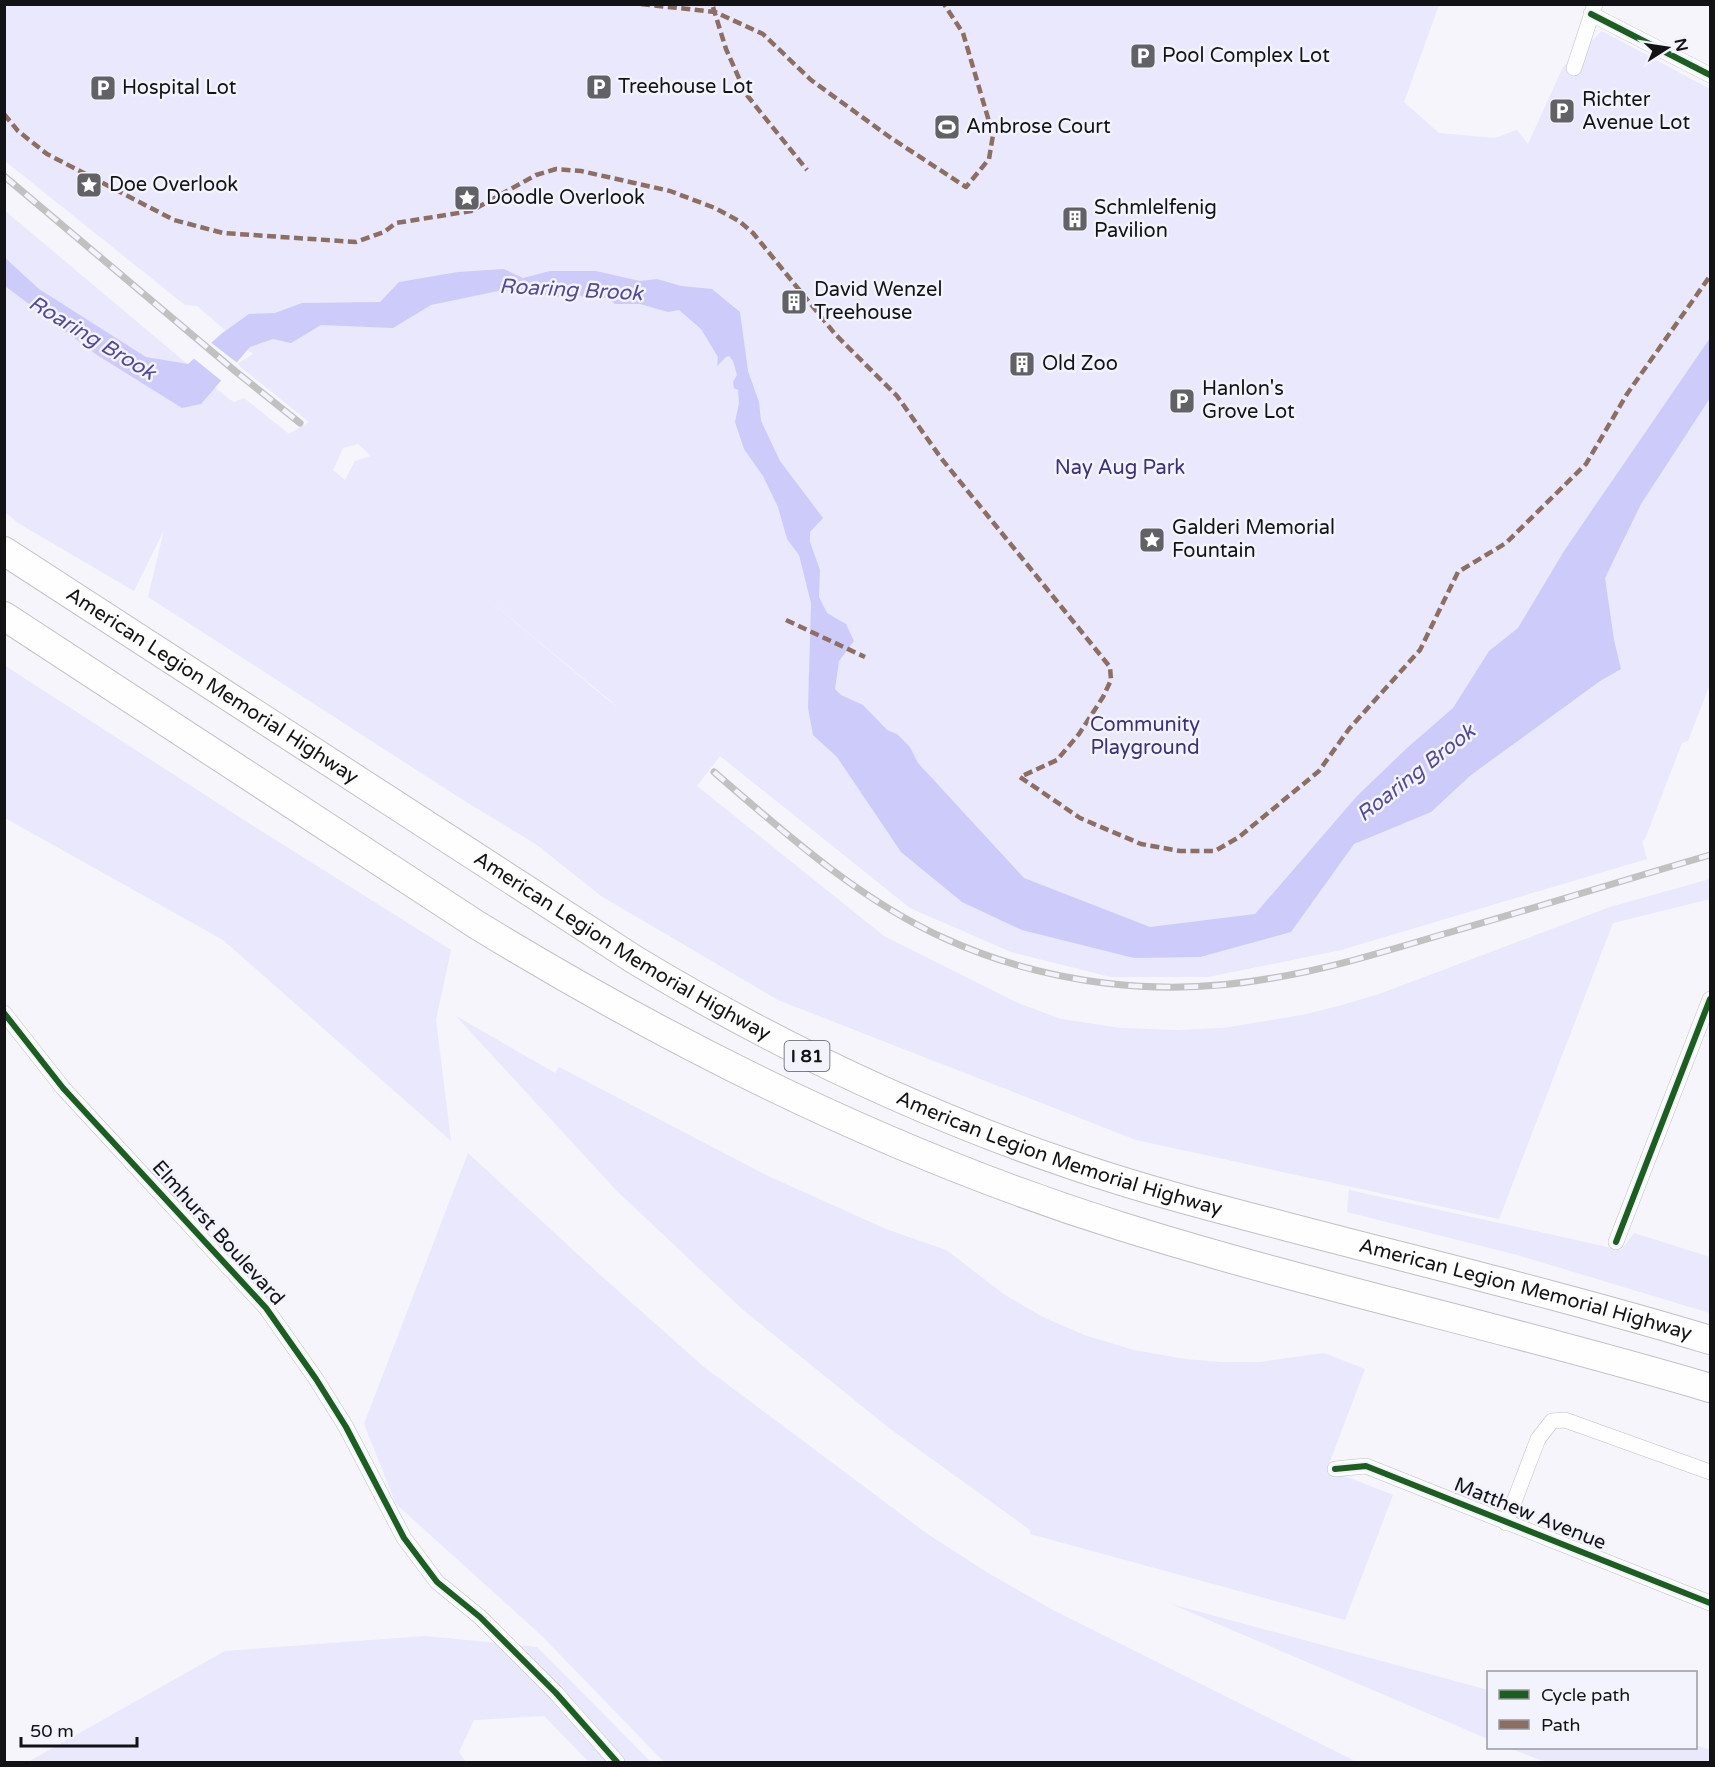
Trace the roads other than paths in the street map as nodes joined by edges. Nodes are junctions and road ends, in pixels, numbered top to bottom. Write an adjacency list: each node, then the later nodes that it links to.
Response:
1 (1593, 9): 2 (street); 3 (street)
2 (1574, 68)
3 (1710, 75)
4 (4, 551): 9 (highway, American Legion Memorial Highway / I 81)
5 (4, 616): 10 (highway, I 81)
6 (1710, 999): 8 (street)
7 (4, 1013): 15 (street, Elmhurst Boulevard)
8 (1616, 1242)
9 (1710, 1340)
10 (1710, 1388)
11 (1335, 1468): 13 (street, Matthew Avenue)
12 (1710, 1472): 13 (street)
13 (1506, 1523): 14 (street, Matthew Avenue)
14 (1710, 1603)
15 (617, 1762)

